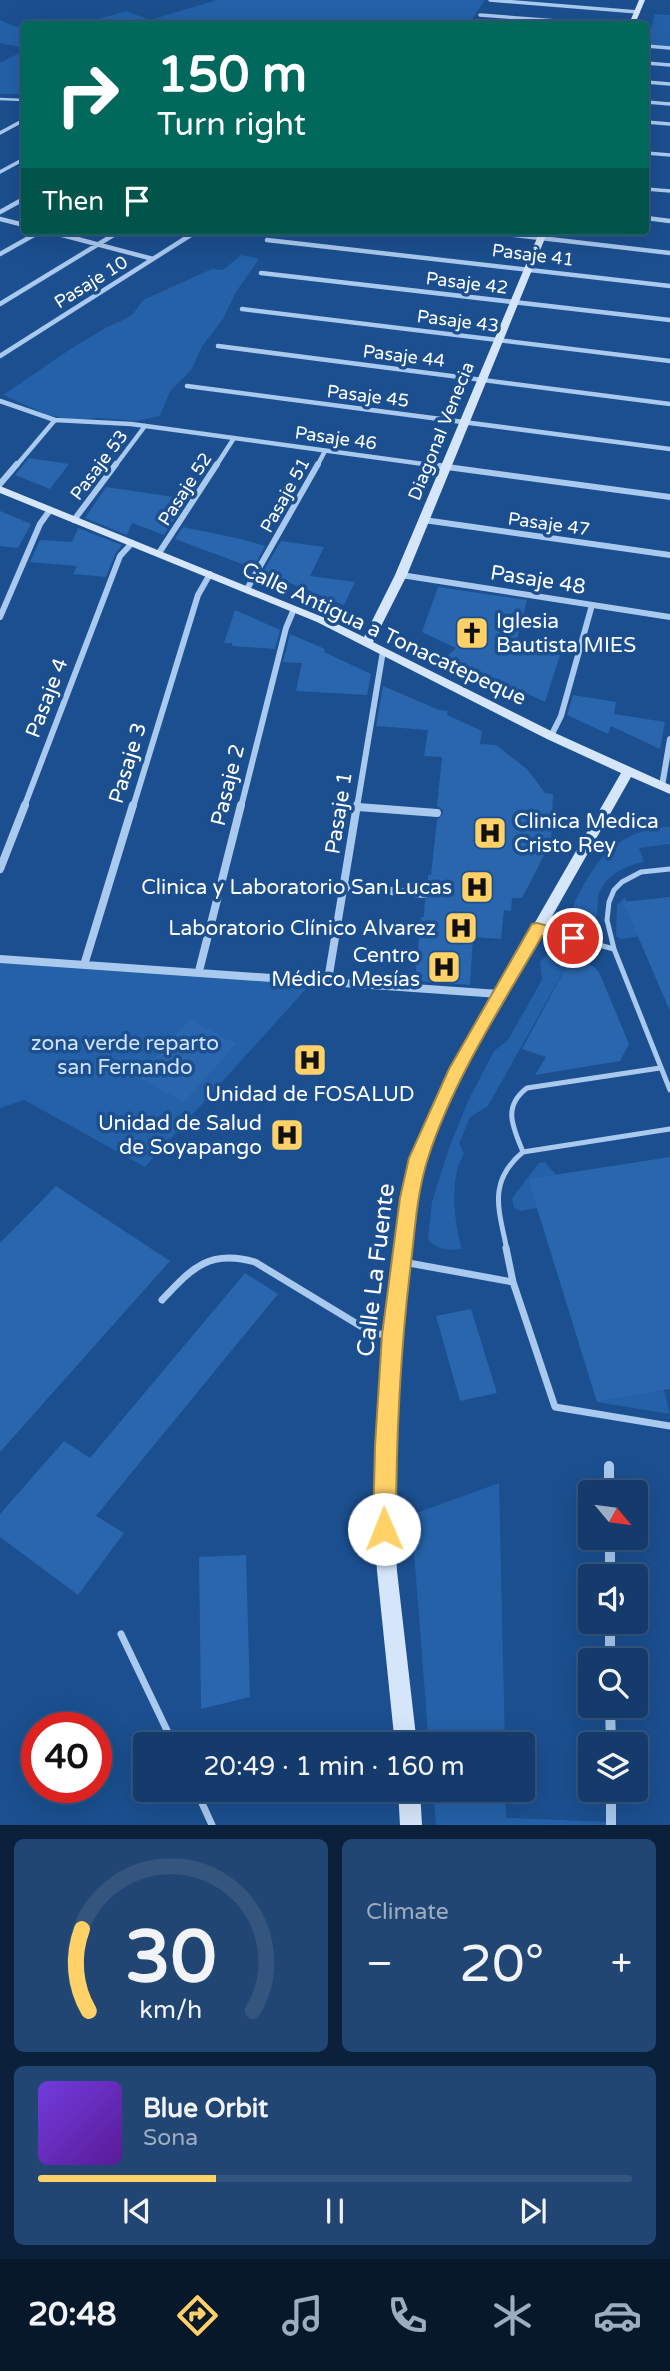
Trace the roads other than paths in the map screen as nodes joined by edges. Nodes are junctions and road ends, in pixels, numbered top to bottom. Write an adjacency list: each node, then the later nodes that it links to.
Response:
1 (490, 0): 3 (street)
2 (642, 0): 3 (street)
3 (638, 12): 6 (street)
4 (480, 15): 5 (street)
5 (557, 21)
6 (634, 21)
7 (649, 46): 8 (street)
8 (670, 48)
9 (649, 63): 10 (street)
10 (670, 65)
11 (649, 82): 12 (street)
12 (670, 84)
13 (0, 99): 14 (lane)
14 (21, 100)
15 (649, 102): 16 (street)
16 (670, 104)
17 (21, 122): 20 (street)
18 (649, 122): 19 (street)
19 (670, 124)
20 (0, 133)
21 (649, 153): 22 (street)
22 (670, 155)
23 (21, 161): 24 (street)
24 (0, 172)
25 (649, 189): 26 (street)
26 (670, 191)
27 (21, 201): 28 (street)
28 (0, 212)
29 (649, 218): 31 (street)
30 (0, 219): 32 (street)
31 (670, 221)
32 (21, 224)
33 (34, 235): 42 (street)
34 (63, 235): 40 (street)
35 (113, 235): 40 (street)
36 (191, 235): 43 (street, Pasaje 10)
37 (542, 235): 44 (street, Diagonal Venecia)
38 (549, 235): 41 (street)
39 (267, 240): 44 (street, Pasaje 41)
40 (98, 244): 43 (street); 48 (street)
41 (670, 253)
42 (0, 254)
43 (153, 259): 53 (street, Pasaje 10)
44 (527, 268): 46 (street, Pasaje 41); 47 (street, Diagonal Venecia)
45 (261, 273): 47 (street, Pasaje 42)
46 (670, 286)
47 (513, 302): 50 (street, Pasaje 42); 51 (street, Diagonal Venecia)
48 (0, 304)
49 (243, 309): 51 (street, Pasaje 43)
50 (670, 320)
51 (498, 340): 54 (street, Pasaje 43); 55 (street, Diagonal Venecia)
52 (218, 346): 55 (street, Pasaje 44)
53 (0, 356)
54 (670, 361)
55 (481, 380): 58 (street, Pasaje 44); 60 (street, Diagonal Venecia)
56 (187, 386): 60 (street, Pasaje 45)
57 (0, 401): 59 (street, Pasaje 46)
58 (670, 404)
59 (55, 421): 61 (street, Pasaje 46); 66 (street)
60 (464, 422): 63 (street, Pasaje 45); 65 (street, Diagonal Venecia)
61 (145, 426): 62 (street, Pasaje 46); 69 (street, Pasaje 53)
62 (233, 438): 64 (street, Pasaje 46); 72 (street, Pasaje 52)
63 (670, 449)
64 (325, 451): 65 (street, Pasaje 46); 76 (street, Pasaje 51)
65 (445, 467): 67 (street, Pasaje 46); 70 (street, Diagonal Venecia)
66 (0, 486): 68 (street, Calle Antigua a Tonacatepeque)
67 (670, 497)
68 (50, 510): 69 (street, Calle Antigua a Tonacatepeque); 79 (street)
69 (74, 520): 71 (street, Calle Antigua a Tonacatepeque)
70 (424, 520): 73 (street, Pasaje 47); 75 (street, Diagonal Venecia)
71 (132, 543): 72 (street, Calle Antigua a Tonacatepeque); 89 (street, Pasaje 4)
72 (159, 553): 74 (street, Calle Antigua a Tonacatepeque)
73 (670, 555)
74 (211, 574): 76 (street, Calle Antigua a Tonacatepeque); 96 (street, Pasaje 3)
75 (401, 575): 77 (street, Pasaje 48); 81 (street, Diagonal Venecia)
76 (247, 589): 78 (street, Calle Antigua a Tonacatepeque)
77 (592, 605): 80 (street, Pasaje 48); 83 (street)
78 (294, 609): 81 (street, Calle Antigua a Tonacatepeque); 97 (street, Pasaje 2)
79 (0, 617)
80 (670, 617)
81 (367, 643): 82 (street, Calle Antigua a Tonacatepeque)
82 (383, 651): 83 (street, Calle Antigua a Tonacatepeque); 87 (street, Pasaje 1)
83 (551, 736): 85 (street, Calle Antigua a Tonacatepeque)
84 (670, 739): 86 (street)
85 (628, 771): 86 (street, Calle Antigua a Tonacatepeque); 93 (street, Calle La Fuente)
86 (666, 788)
87 (358, 807): 88 (street); 91 (street, Pasaje 1)
88 (437, 813)
89 (0, 869)
90 (670, 869): 94 (lane)
91 (345, 887): 92 (street); 98 (street, Pasaje 1)
92 (425, 894)
93 (537, 929): 94 (lane); 99 (street, Calle La Fuente)
94 (614, 949): 100 (lane)
95 (0, 959): 96 (street)
96 (84, 965): 97 (street)
97 (199, 971): 98 (street)
98 (328, 980): 99 (street)
99 (499, 994): 104 (street, Calle La Fuente)
100 (660, 1068): 101 (lane); 103 (lane)
101 (670, 1090)
102 (670, 1129): 103 (lane)
103 (523, 1152): 105 (lane)
104 (402, 1262): 105 (lane); 107 (street, Calle La Fuente)
105 (513, 1282): 108 (lane)
106 (162, 1300): 107 (lane)
107 (392, 1335): 113 (street, Calle La Fuente)
108 (670, 1426)
109 (609, 1466): 110 (street)
110 (609, 1480)
111 (121, 1634): 112 (lane)
112 (168, 1732)
113 (405, 1732)
114 (201, 1802): 117 (lane)
115 (410, 1802): 118 (street)
116 (611, 1802): 119 (street)
117 (212, 1825)
118 (411, 1825)
119 (611, 1825)

